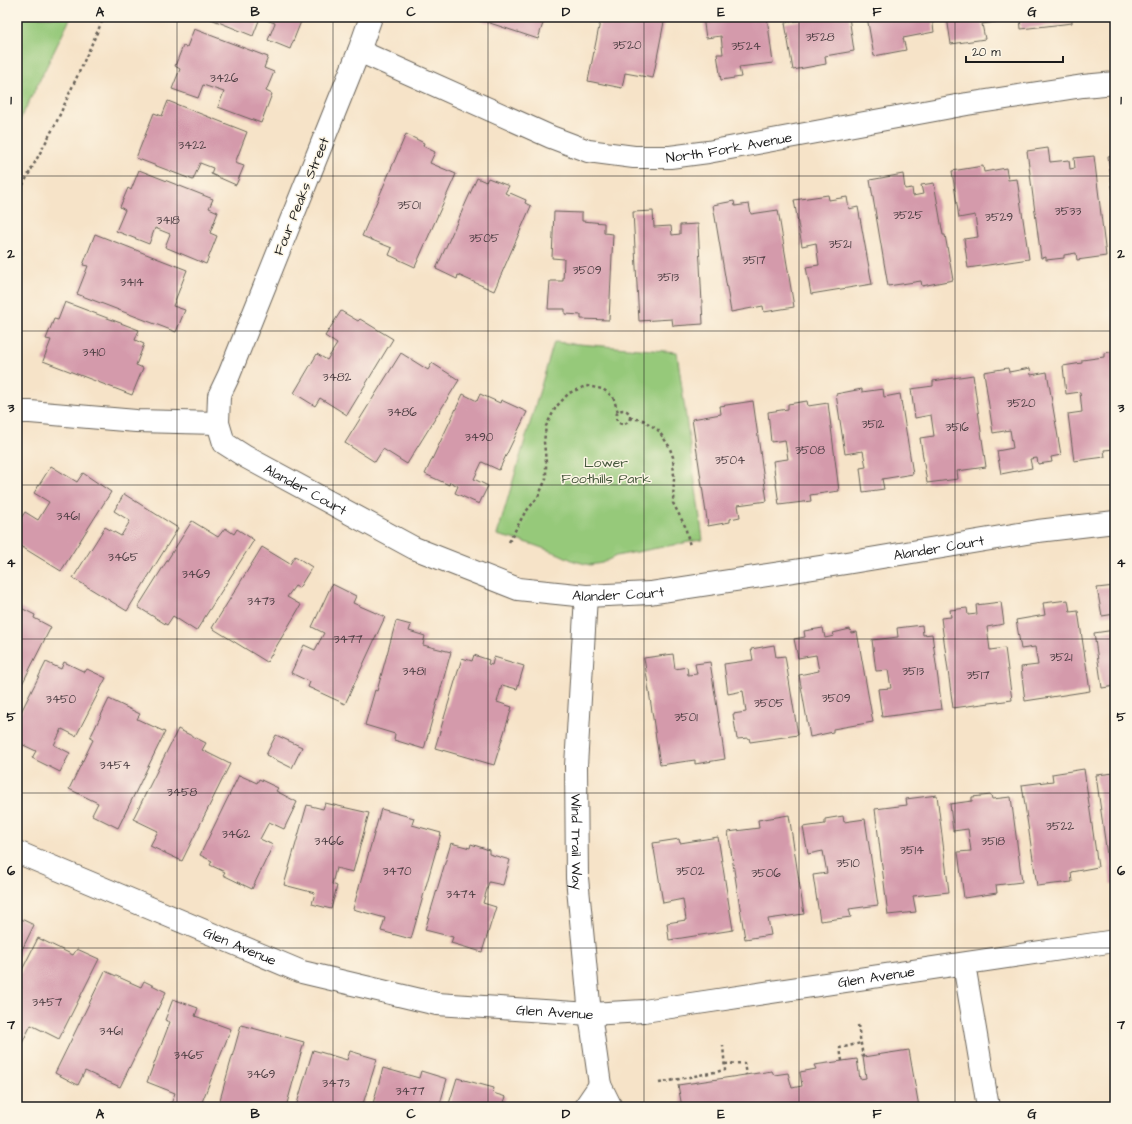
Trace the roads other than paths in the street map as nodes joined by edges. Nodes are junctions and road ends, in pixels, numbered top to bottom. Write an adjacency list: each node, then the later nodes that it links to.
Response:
1 (371, 17): 2 (street, Four Peaks Street)
2 (359, 51): 3 (street, North Fork Avenue); 4 (street, Four Peaks Street)
3 (1115, 83)
4 (229, 375): 6 (street, Alander Court)
5 (17, 412): 6 (street)
6 (218, 423): 8 (street, Alander Court)
7 (1115, 522): 8 (street, Alander Court)
8 (586, 596): 12 (street, Wind Trail Way)
9 (17, 852): 12 (street, Glen Avenue)
10 (1115, 941): 11 (street, Glen Avenue)
11 (964, 964): 12 (street, Glen Avenue); 16 (street)
12 (590, 1014): 13 (street, Wind Trail Way)
13 (600, 1085): 14 (street); 15 (street, Wind Trail Way)
14 (586, 1107)
15 (611, 1107)
16 (988, 1107)

